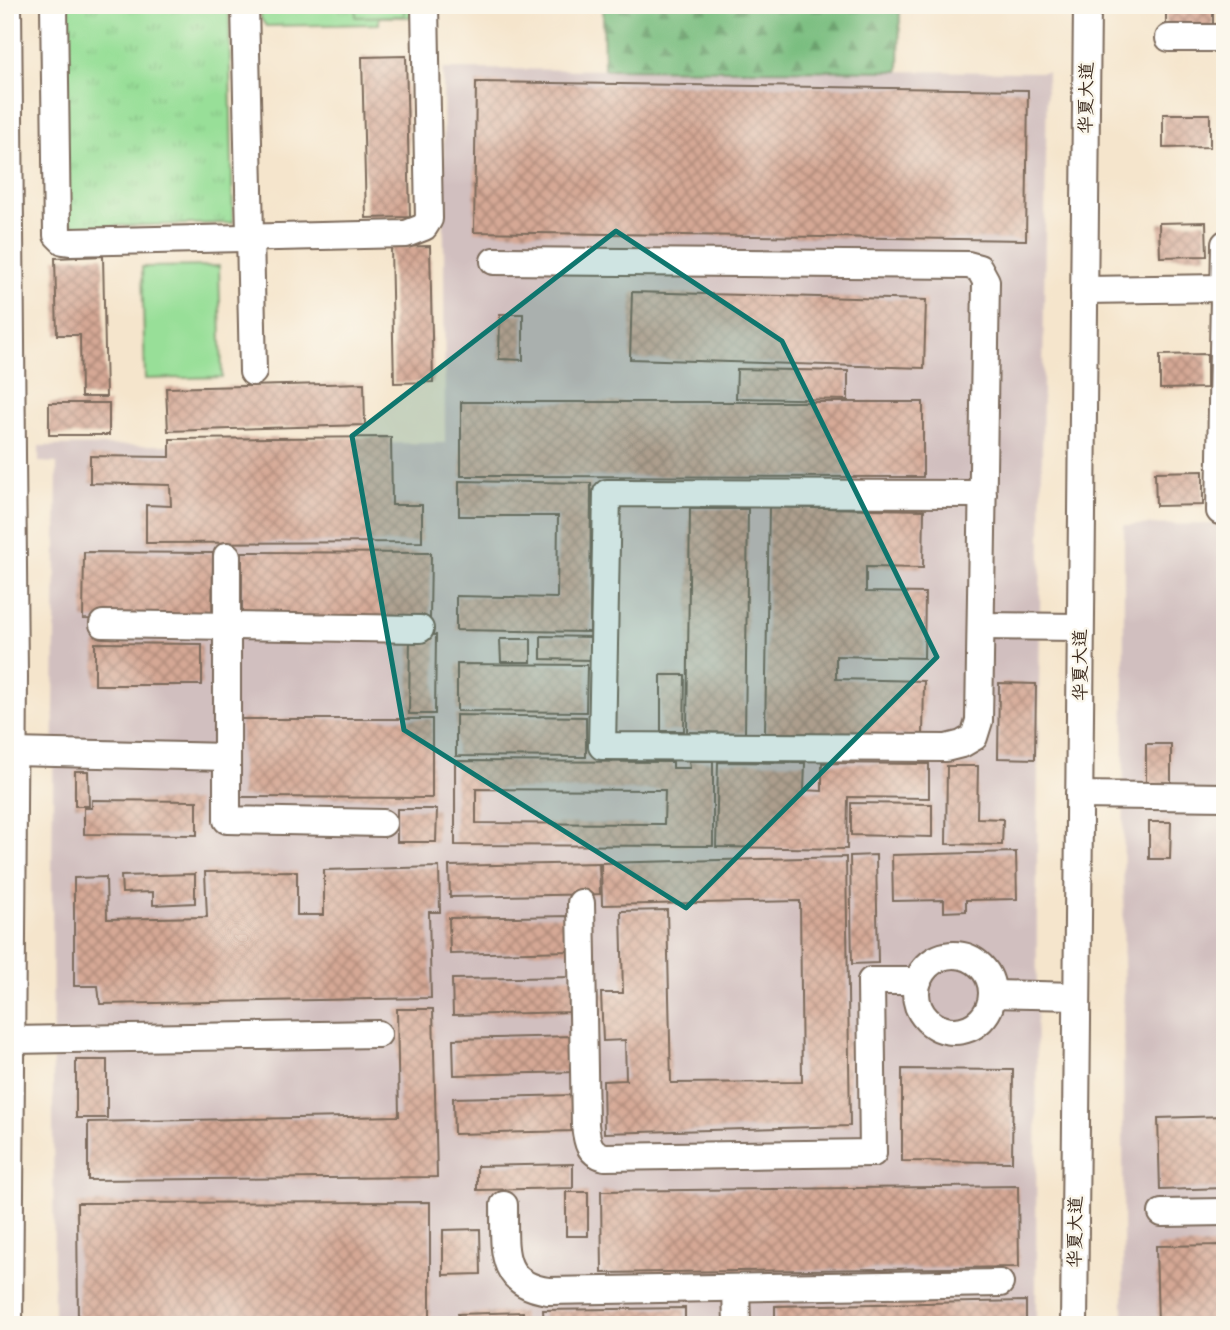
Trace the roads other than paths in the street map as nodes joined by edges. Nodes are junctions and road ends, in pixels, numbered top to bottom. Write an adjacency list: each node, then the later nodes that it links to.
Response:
1 (8, 5): 23 (street)
2 (54, 5): 8 (street)
3 (245, 5): 8 (street)
4 (425, 5): 8 (street)
5 (1087, 5): 12 (street, 华夏大道)
6 (1225, 37): 7 (street)
7 (1169, 38)
8 (250, 237): 13 (street)
9 (1225, 244): 11 (street)
10 (494, 261): 15 (street)
11 (1224, 288): 12 (street); 14 (street)
12 (1084, 290): 21 (street, 华夏大道)
13 (253, 372)
14 (1223, 428): 16 (street)
15 (983, 494): 20 (street); 20 (street)
16 (1225, 510)
17 (227, 556): 19 (street)
18 (103, 624): 19 (street)
19 (227, 626): 22 (street); 25 (street)
20 (981, 626): 21 (street)
21 (1080, 627): 26 (street, 华夏大道)
22 (420, 629)
23 (9, 677): 24 (street)
24 (13, 752): 25 (street); 29 (street)
25 (227, 757): 28 (street)
26 (1079, 795): 27 (street); 33 (street, 华夏大道)
27 (1225, 797)
28 (383, 823)
29 (9, 898): 35 (street)
30 (581, 903): 31 (street)
31 (918, 981): 32 (street); 32 (street)
32 (992, 994): 33 (street)
33 (1077, 996): 44 (street, 华夏大道)
34 (378, 1034): 35 (street)
35 (11, 1040): 39 (street)
36 (504, 1205): 41 (street)
37 (1225, 1212): 38 (street)
38 (1162, 1213)
39 (8, 1219): 42 (street)
40 (1000, 1283): 41 (street)
41 (736, 1288): 43 (street)
42 (9, 1325)
43 (737, 1325)
44 (1074, 1325)

